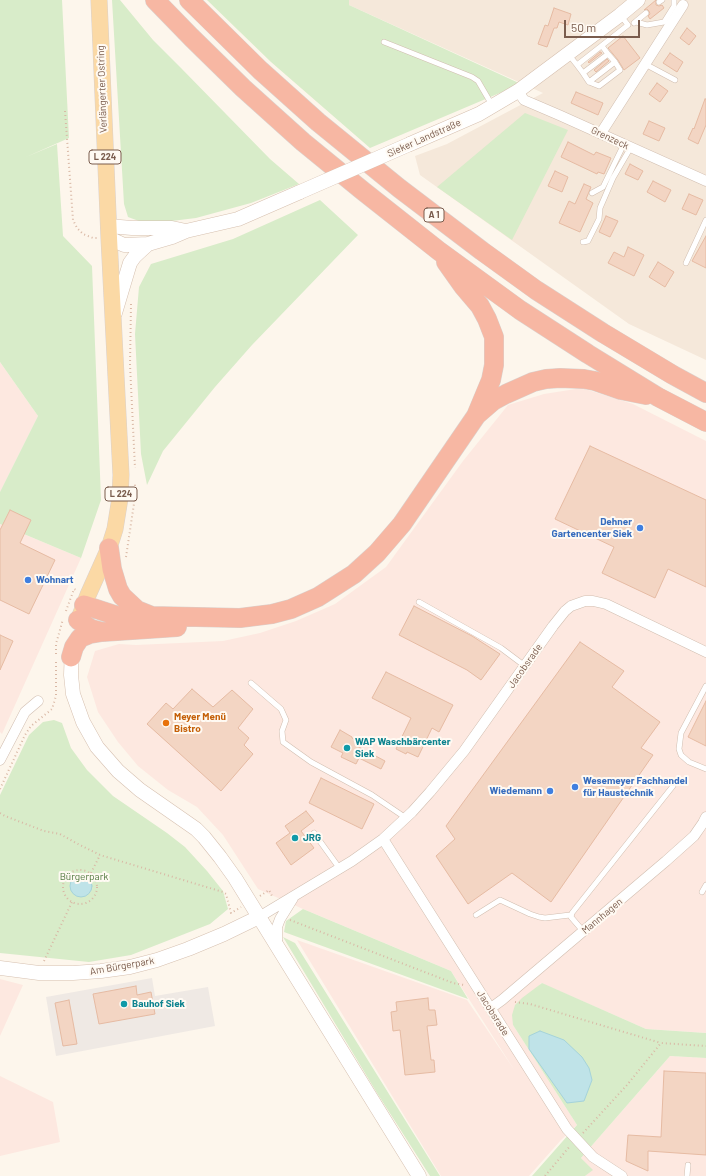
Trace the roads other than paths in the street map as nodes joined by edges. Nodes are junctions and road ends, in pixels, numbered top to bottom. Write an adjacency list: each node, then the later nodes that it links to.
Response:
1 (99, 0): 27 (main road, Verlängerter Ostring / L 224)
2 (155, 0): 30 (highway, A 1)
3 (189, 0): 33 (highway, A 1)
4 (638, 0): 7 (street, Sieker Landstraße)
5 (678, 3): 8 (lane); 14 (street)
6 (646, 13): 8 (lane)
7 (624, 20): 8 (lane); 10 (lane); 11 (street, Sieker Landstraße)
8 (636, 22)
9 (384, 42): 20 (lane)
10 (602, 46): 12 (lane); 15 (lane)
11 (568, 54): 15 (lane); 19 (street, Sieker Landstraße)
12 (608, 54): 13 (lane); 16 (lane)
13 (615, 62): 18 (lane); 18 (lane)
14 (645, 64): 17 (lane); 21 (street)
15 (577, 65): 16 (lane)
16 (583, 73): 18 (lane)
17 (675, 80)
18 (589, 82)
19 (518, 91): 20 (street, Sieker Landstraße); 21 (street, Grenzeck)
20 (493, 106): 26 (street, Sieker Landstraße, bridge)
21 (601, 133): 22 (street, Grenzeck)
22 (627, 146): 23 (street, Grenzeck); 24 (lane); 28 (lane)
23 (706, 181)
24 (592, 194)
25 (706, 220): 31 (lane)
26 (186, 231): 27 (street, Sieker Landstraße); 29 (street, Sieker Landstraße)
27 (108, 232): 29 (street, Sieker Landstraße); 32 (main road, L 224)
28 (583, 242)
29 (148, 244): 32 (street, Sieker Landstraße)
30 (439, 251): 34 (highway, A 1); 35 (highway)
31 (686, 263)
32 (113, 318): 37 (main road, L 224)
33 (706, 393)
34 (658, 397): 35 (highway); 36 (highway, A 1)
35 (476, 416): 41 (highway)
36 (706, 422)
37 (109, 548): 39 (main road, L 224); 40 (highway)
38 (419, 602): 45 (lane)
39 (81, 613): 40 (highway); 42 (highway); 44 (street, L 224)
40 (212, 617): 41 (highway)
41 (240, 618): 42 (highway)
42 (102, 632): 44 (highway)
43 (706, 652): 45 (street, Jacobsrade)
44 (71, 658): 62 (street, L 224)
45 (525, 666): 53 (street, Jacobsrade)
46 (251, 683): 53 (lane)
47 (706, 686): 50 (lane)
48 (38, 701): 49 (street)
49 (0, 760)
50 (706, 770)
51 (673, 786): 61 (lane)
52 (706, 817): 63 (street, Mannhagen)
53 (406, 818): 55 (street, Jacobsrade)
54 (314, 833): 56 (lane)
55 (383, 839): 56 (street, Jacobsrade); 66 (street, Jacobsrade)
56 (340, 869): 59 (street, Jacobsrade)
57 (706, 885): 58 (lane)
58 (702, 892)
59 (280, 910): 62 (street, Jacobsrade); 64 (street)
60 (476, 915): 61 (lane)
61 (570, 915): 63 (lane)
62 (259, 917): 64 (street, L 224); 65 (street, Am Bürgerpark)
63 (583, 931): 66 (street, Mannhagen)
64 (277, 947): 69 (street, L 224)
65 (0, 968)
66 (491, 1008): 68 (street, Jacobsrade)
67 (688, 1165): 70 (lane)
68 (618, 1175)
69 (419, 1176)
70 (687, 1176)

